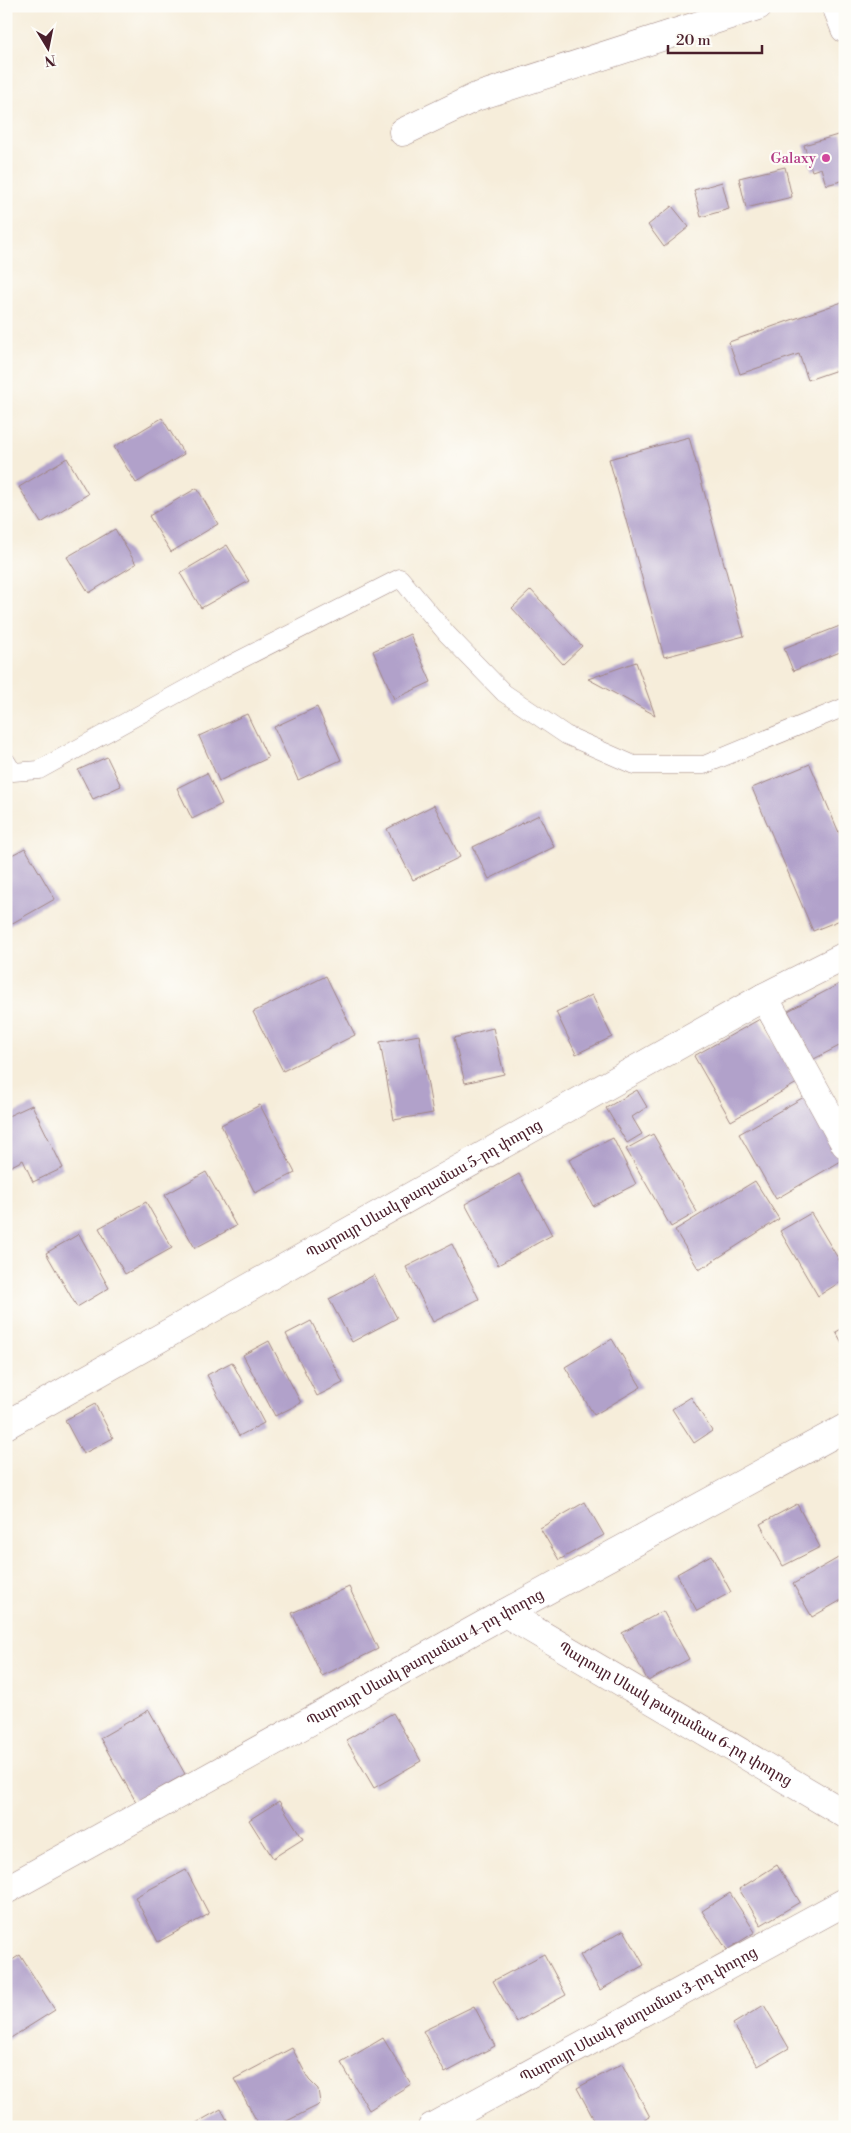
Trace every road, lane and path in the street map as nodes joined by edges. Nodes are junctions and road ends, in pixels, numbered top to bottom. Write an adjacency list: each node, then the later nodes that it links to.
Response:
1 (758, 6): 4 (street)
2 (836, 6): 3 (street)
3 (845, 29)
4 (403, 132)
5 (845, 707): 6 (lane)
6 (6, 762)
7 (845, 956): 8 (street, Պարույր Սևակ թաղամաս 5-րդ փողոց)
8 (764, 997): 9 (street); 10 (street, Պարույր Սևակ թաղամաս 5-րդ փողոց)
9 (845, 1144)
10 (6, 1425)
11 (845, 1428): 12 (street, Պարույր Սևակ թաղամաս 4-րդ փողոց)
12 (505, 1613): 13 (street, Պարույր Սևակ թաղամաս 6-րդ փողոց); 14 (street, Պարույր Սևակ թաղամաս 4-րդ փողոց)
13 (845, 1814)
14 (6, 1890)
15 (845, 1902): 16 (street, Պարույր Սևակ թաղամաս 3-րդ փողոց)
16 (432, 2127)

